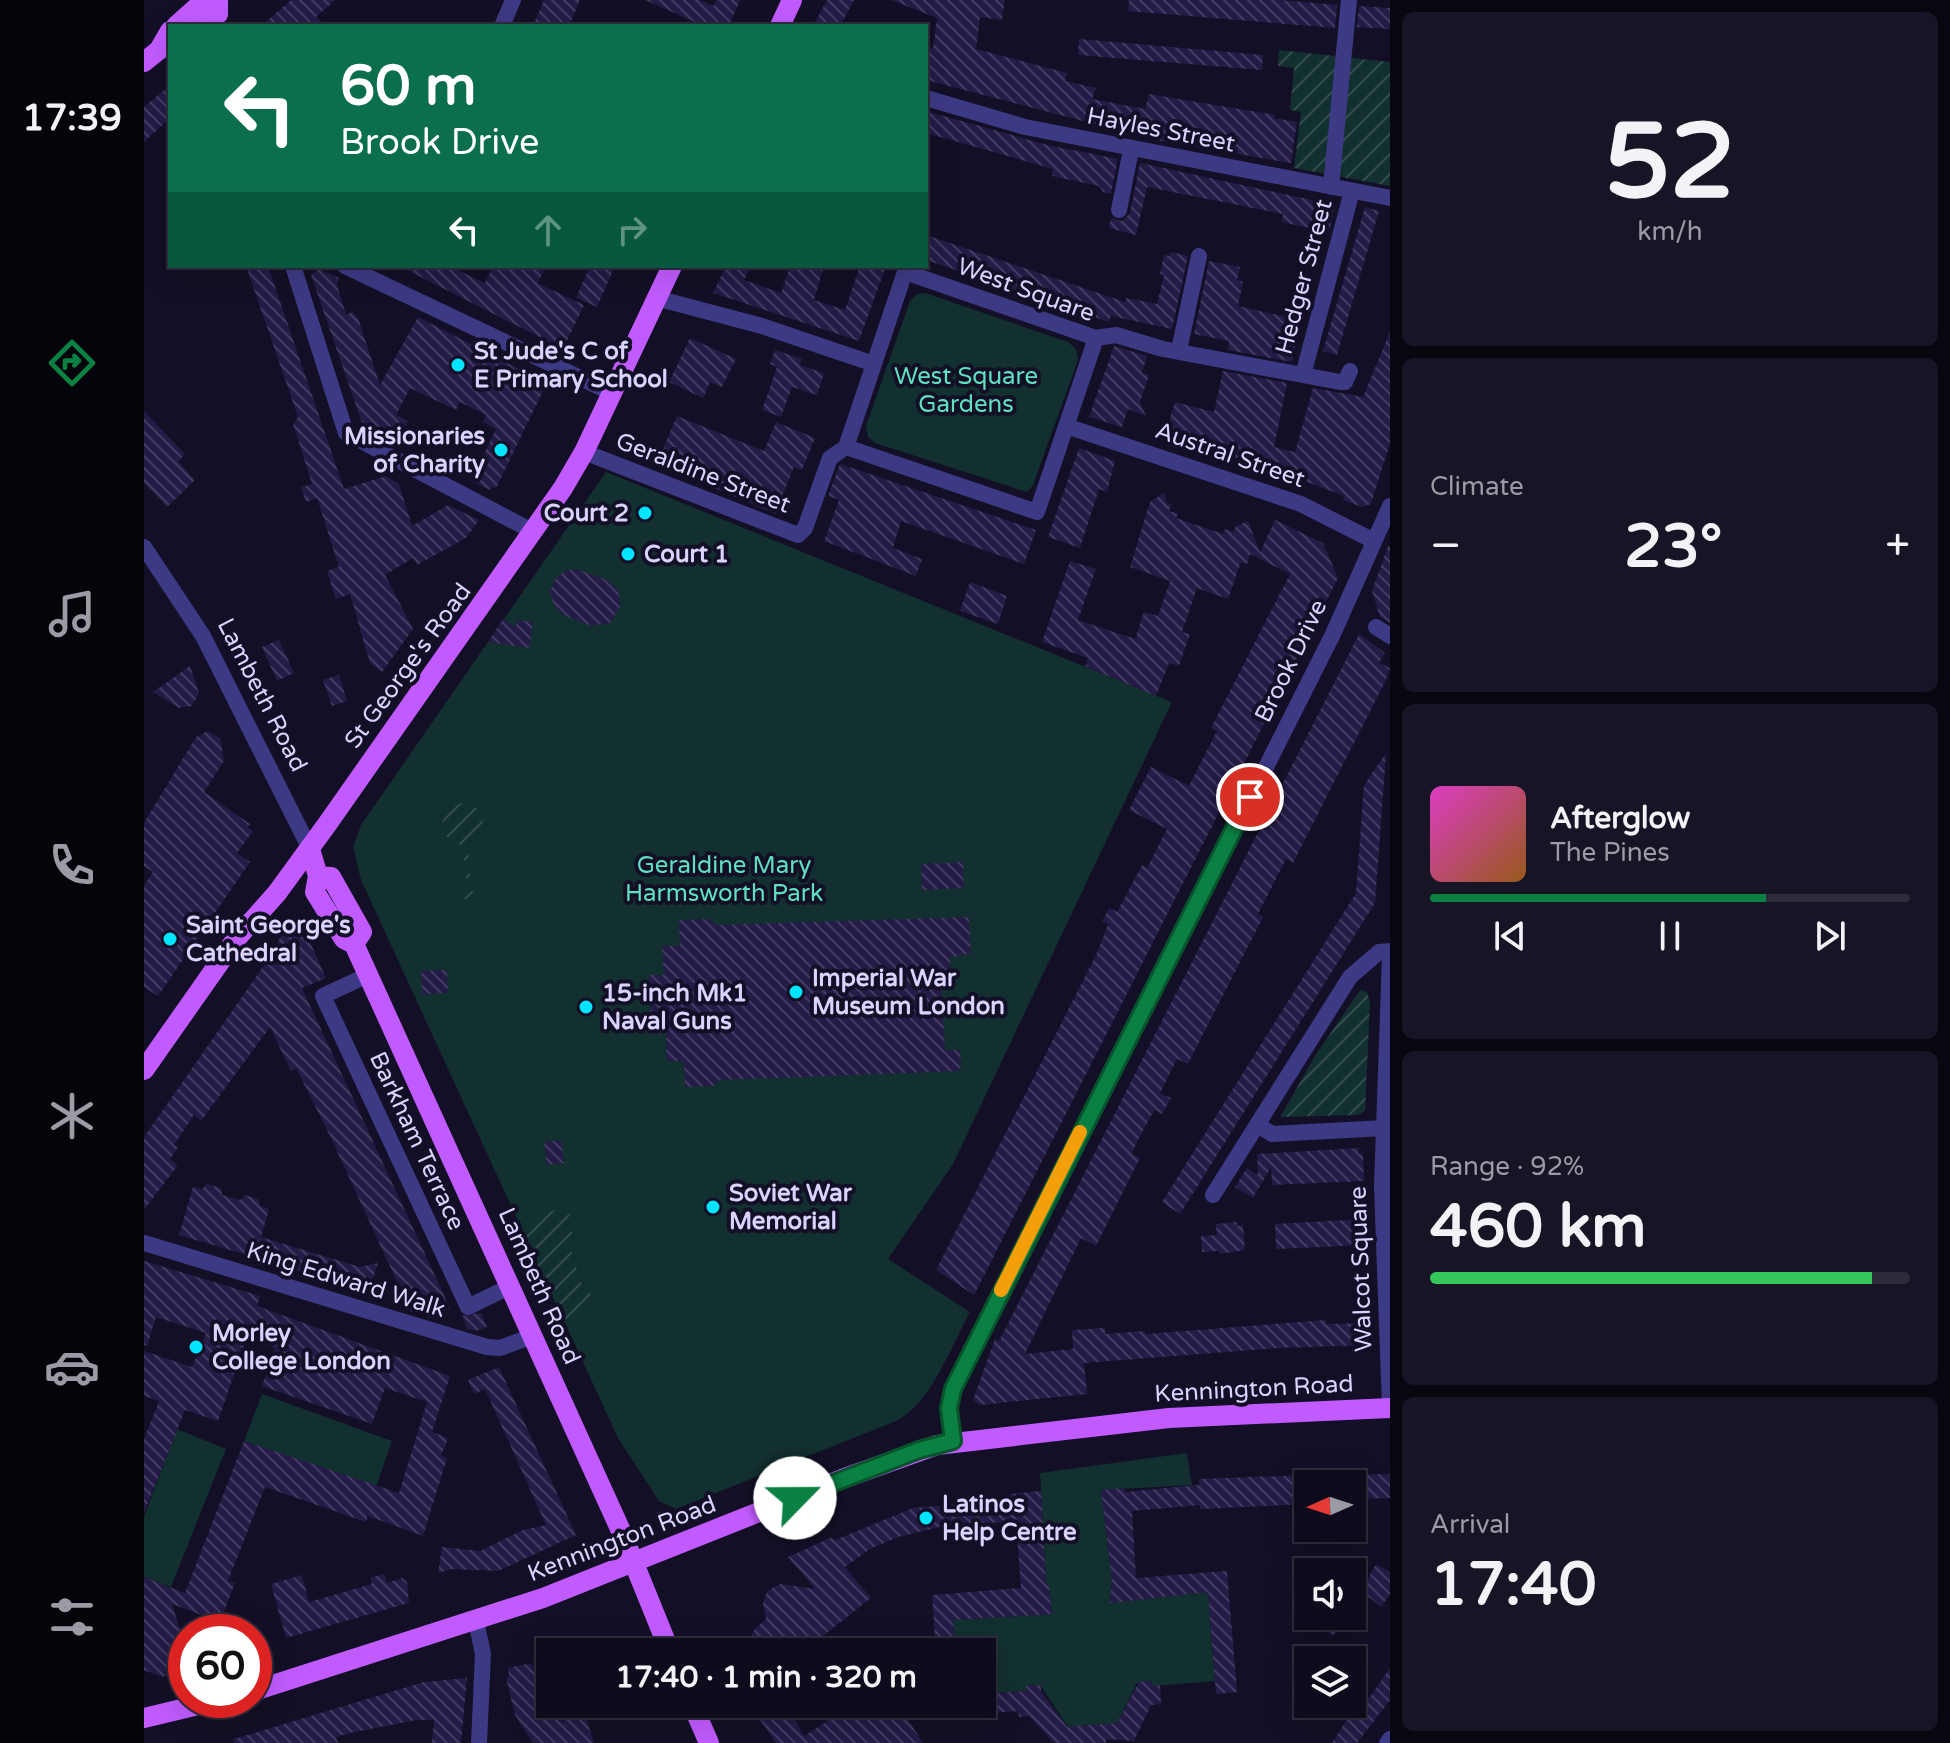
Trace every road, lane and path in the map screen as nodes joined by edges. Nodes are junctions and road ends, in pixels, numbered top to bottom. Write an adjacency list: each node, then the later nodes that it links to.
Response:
1 (205, 0): 6 (main road)
2 (218, 0): 7 (main road)
3 (513, 0): 8 (street)
4 (792, 0): 9 (main road)
5 (1349, 0): 14 (street)
6 (178, 24)
7 (207, 24)
8 (503, 24)
9 (781, 24)
10 (168, 34): 11 (main road)
11 (154, 51)
12 (928, 99): 13 (street, Hayles Street)
13 (1131, 150): 14 (street, Hayles Street); 17 (street)
14 (1331, 187): 15 (street, Hayles Street)
15 (1352, 191): 16 (street, Hayles Street); 27 (street, Hedger Street)
16 (1390, 198)
17 (1119, 210)
18 (1199, 256): 24 (street)
19 (294, 268): 33 (street)
20 (349, 268): 28 (street)
21 (671, 268): 22 (main road, St George's Road)
22 (656, 298): 25 (street); 28 (main road, St George's Road)
23 (1096, 338): 24 (street); 25 (street, West Square); 29 (street, West Square)
24 (1179, 350): 27 (street)
25 (874, 364): 30 (street, West Square)
26 (1350, 371): 27 (street)
27 (1303, 375)
28 (612, 393): 31 (main road, St George's Road)
29 (1066, 426): 30 (street, West Square); 34 (street, Austral Street)
30 (846, 447): 31 (street, Geraldine Street)
31 (584, 452): 33 (main road, St George's Road)
32 (1390, 506): 34 (street, Brook Drive)
33 (534, 532): 36 (main road, St George's Road)
34 (1374, 541): 48 (street, Brook Drive)
35 (144, 547): 36 (street, Lambeth Road)
36 (310, 849): 38 (main road, Lambeth Road); 39 (main road, St George's Road)
37 (1390, 953): 40 (street, Walcot Square); 41 (street, Walcot Square)
38 (368, 975): 45 (main road, Lambeth Road); 45 (street, Barkham Terrace)
39 (144, 1070)
40 (1258, 1125): 41 (street); 43 (street, Walcot Square)
41 (1384, 1128): 42 (street, Walcot Square)
42 (1386, 1186): 47 (street, Walcot Square)
43 (1213, 1195)
44 (144, 1243): 46 (street, King Edward Walk)
45 (511, 1286): 46 (main road, Lambeth Road)
46 (533, 1336): 49 (main road, Lambeth Road)
47 (1390, 1408): 48 (main road, Kennington Road)
48 (953, 1441): 49 (main road, Kennington Road)
49 (634, 1563): 50 (main road, Kennington Road); 51 (main road, Lambeth Road)
50 (476, 1621): 52 (main road, Kennington Road); 56 (street)
51 (664, 1638)
52 (272, 1685)
53 (168, 1712): 54 (main road)
54 (144, 1718)
55 (698, 1718): 57 (main road)
56 (479, 1743)
57 (709, 1743)

